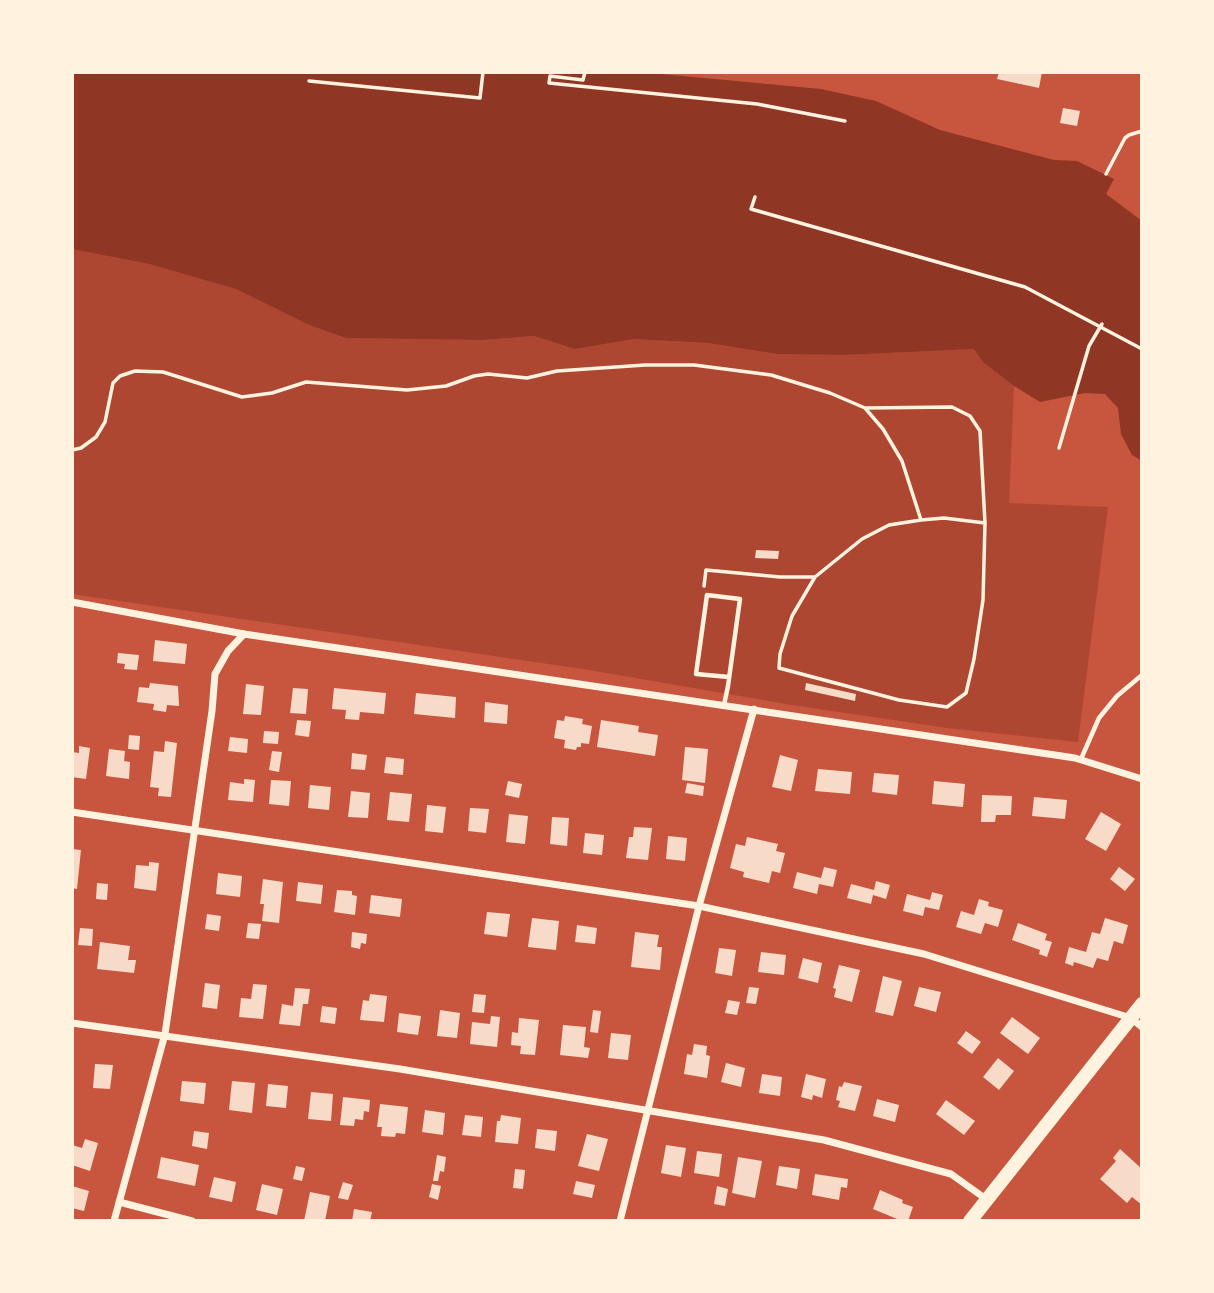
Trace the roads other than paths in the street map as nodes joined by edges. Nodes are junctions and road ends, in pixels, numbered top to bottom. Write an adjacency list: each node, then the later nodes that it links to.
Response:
1 (72, 602): 2 (street)
2 (244, 634): 5 (street); 10 (street)
3 (1142, 675): 7 (lane)
4 (729, 677): 4 (lane); 5 (lane)
5 (724, 705): 6 (street)
6 (754, 709): 7 (street); 11 (street)
7 (1081, 760): 8 (street)
8 (1142, 779)
9 (72, 812): 10 (street)
10 (195, 831): 11 (street); 15 (street)
11 (699, 906): 14 (street); 16 (street)
12 (1142, 1004): 14 (main road)
13 (72, 1023): 15 (street)
14 (1137, 1023): 17 (main road)
15 (165, 1034): 16 (street); 18 (street)
16 (649, 1109): 17 (street); 21 (street)
17 (986, 1199): 22 (main road)
18 (119, 1202): 19 (street); 20 (street)
19 (114, 1221)
20 (192, 1221)
21 (620, 1221)
22 (970, 1221)

